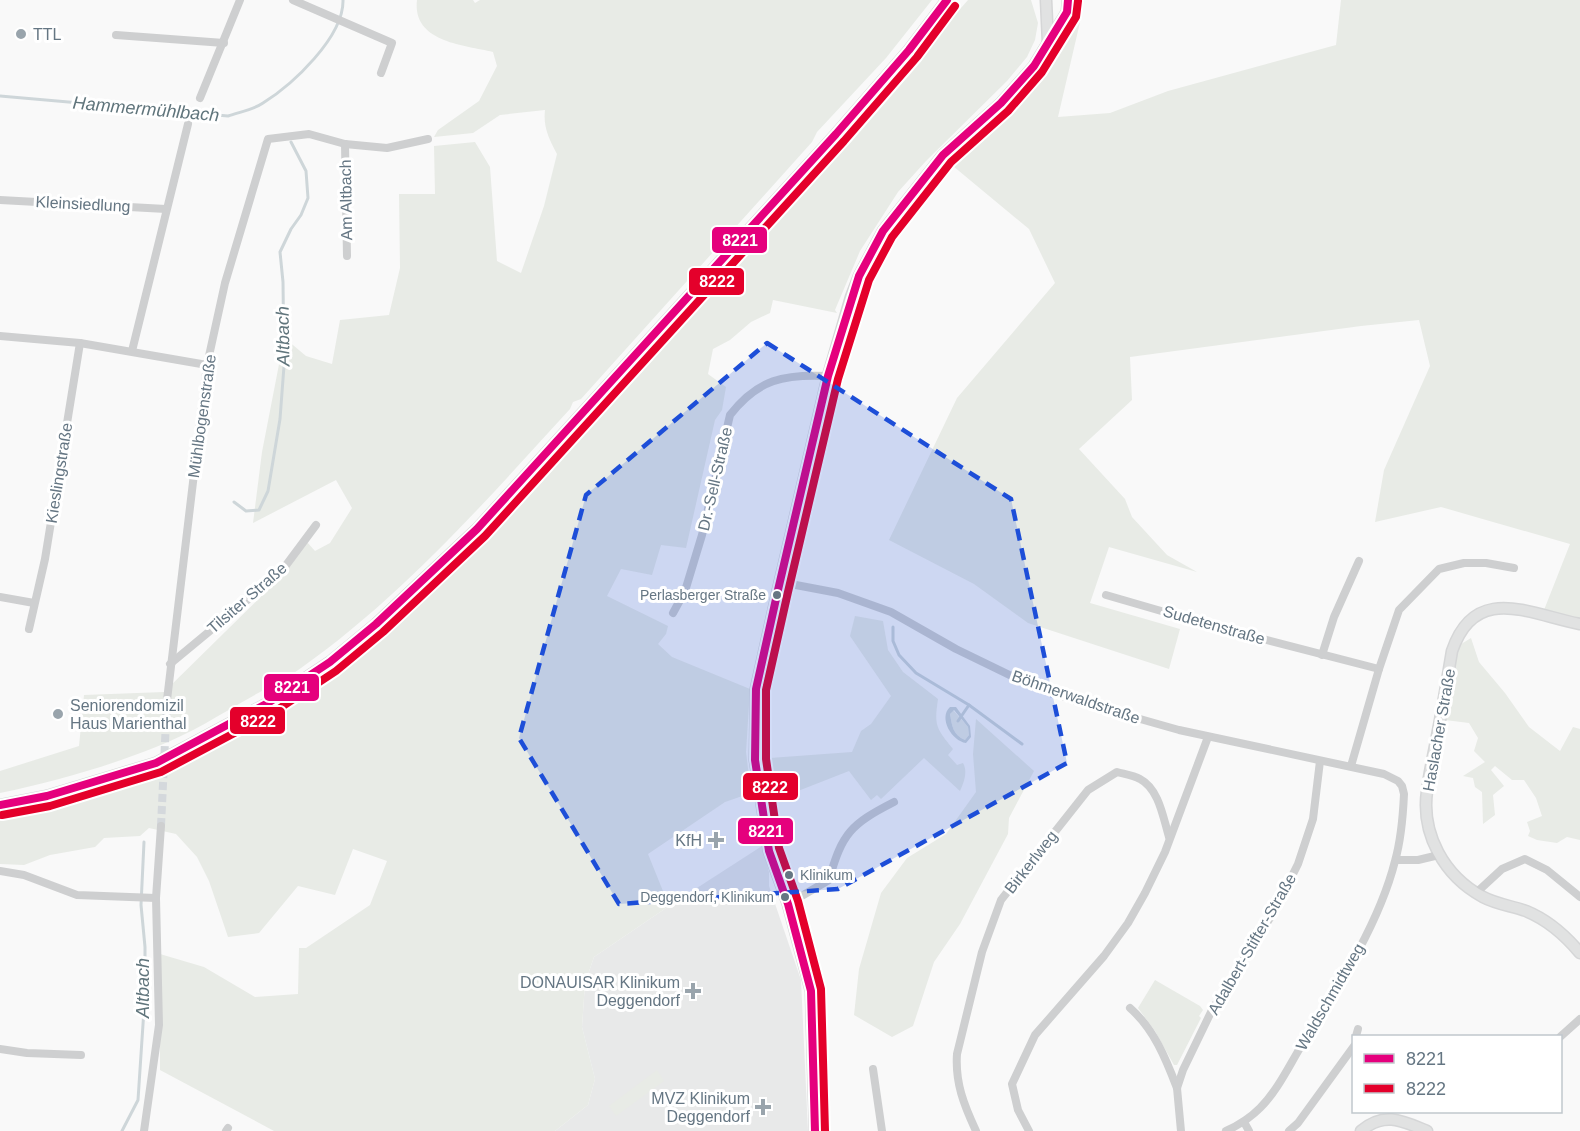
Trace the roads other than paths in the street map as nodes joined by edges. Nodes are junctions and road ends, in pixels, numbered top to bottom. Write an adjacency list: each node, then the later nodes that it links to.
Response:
1 (240, 0): 7 (street)
2 (294, 0): 9 (street)
3 (947, 0): 40 (street)
4 (1046, 0): 8 (street)
5 (1068, 0): 8 (street)
6 (116, 35): 7 (street)
7 (224, 43): 10 (street)
8 (1048, 44): 21 (street)
9 (381, 74)
10 (200, 98)
11 (188, 124): 15 (street)
12 (428, 139): 13 (street)
13 (345, 144): 16 (street, Am Altbach); 20 (street, Mühlbogenstraße)
14 (0, 200): 15 (street, Kleinsiedlung)
15 (166, 209): 19 (street)
16 (347, 256)
17 (0, 336): 18 (street)
18 (80, 343): 19 (street); 28 (street, Kieslingstraße)
19 (132, 351): 20 (street)
20 (207, 365): 33 (street, Mühlbogenstraße)
21 (828, 376): 25 (street); 29 (street, Dr.-Sell-Straße)
22 (316, 525): 33 (street, Tilsiter Straße)
23 (1359, 561): 32 (street)
24 (1514, 568): 34 (street)
25 (780, 582): 36 (street, Böhmerwaldstraße); 49 (street)
26 (1106, 595): 32 (street, Sudetenstraße)
27 (0, 597): 28 (street)
28 (34, 603): 31 (street, Kieslingstraße)
29 (673, 613)
30 (1580, 624): 43 (street, Haslacher Straße)
31 (29, 629)
32 (1322, 655): 34 (street, Sudetenstraße)
33 (170, 664): 35 (street, Mühlbogenstraße)
34 (1378, 669): 38 (street)
35 (167, 700)
36 (1208, 737): 37 (street, Böhmerwaldstraße); 42 (street)
37 (1320, 761): 38 (street, Böhmerwaldstraße); 58 (street, Adalbert-Stifter-Straße)
38 (1351, 766): 44 (street, Waldschmidtweg)
39 (894, 802): 49 (street)
40 (0, 805)
41 (161, 826): 48 (street)
42 (1169, 837): 64 (street, Birkerlweg); 65 (street)
43 (1439, 855): 44 (street); 46 (street, Haslacher Straße)
44 (1396, 860): 60 (street, Waldschmidtweg)
45 (0, 871): 48 (street)
46 (1476, 893): 47 (street); 50 (street, Haslacher Straße)
47 (1580, 897)
48 (156, 898): 61 (street)
49 (788, 904): 62 (street)
50 (1580, 953)
51 (1130, 1008): 58 (street, Adalbert-Stifter-Straße)
52 (1580, 1019): 53 (street)
53 (1562, 1035)
54 (1352, 1047): 69 (street)
55 (0, 1049): 56 (street)
56 (81, 1055)
57 (873, 1069): 63 (street)
58 (1177, 1088): 66 (street, Adalbert-Stifter-Straße)
59 (1397, 1119): 70 (street); 71 (street); 72 (street)
60 (1244, 1122): 67 (street, Waldschmidtweg); 68 (street)
61 (144, 1131)
62 (815, 1131)
63 (882, 1131)
64 (976, 1131)
65 (1029, 1131)
66 (1180, 1131)
67 (1226, 1131)
68 (1249, 1131)
69 (1289, 1131)
70 (1361, 1131)
71 (1411, 1131)
72 (1427, 1131)

